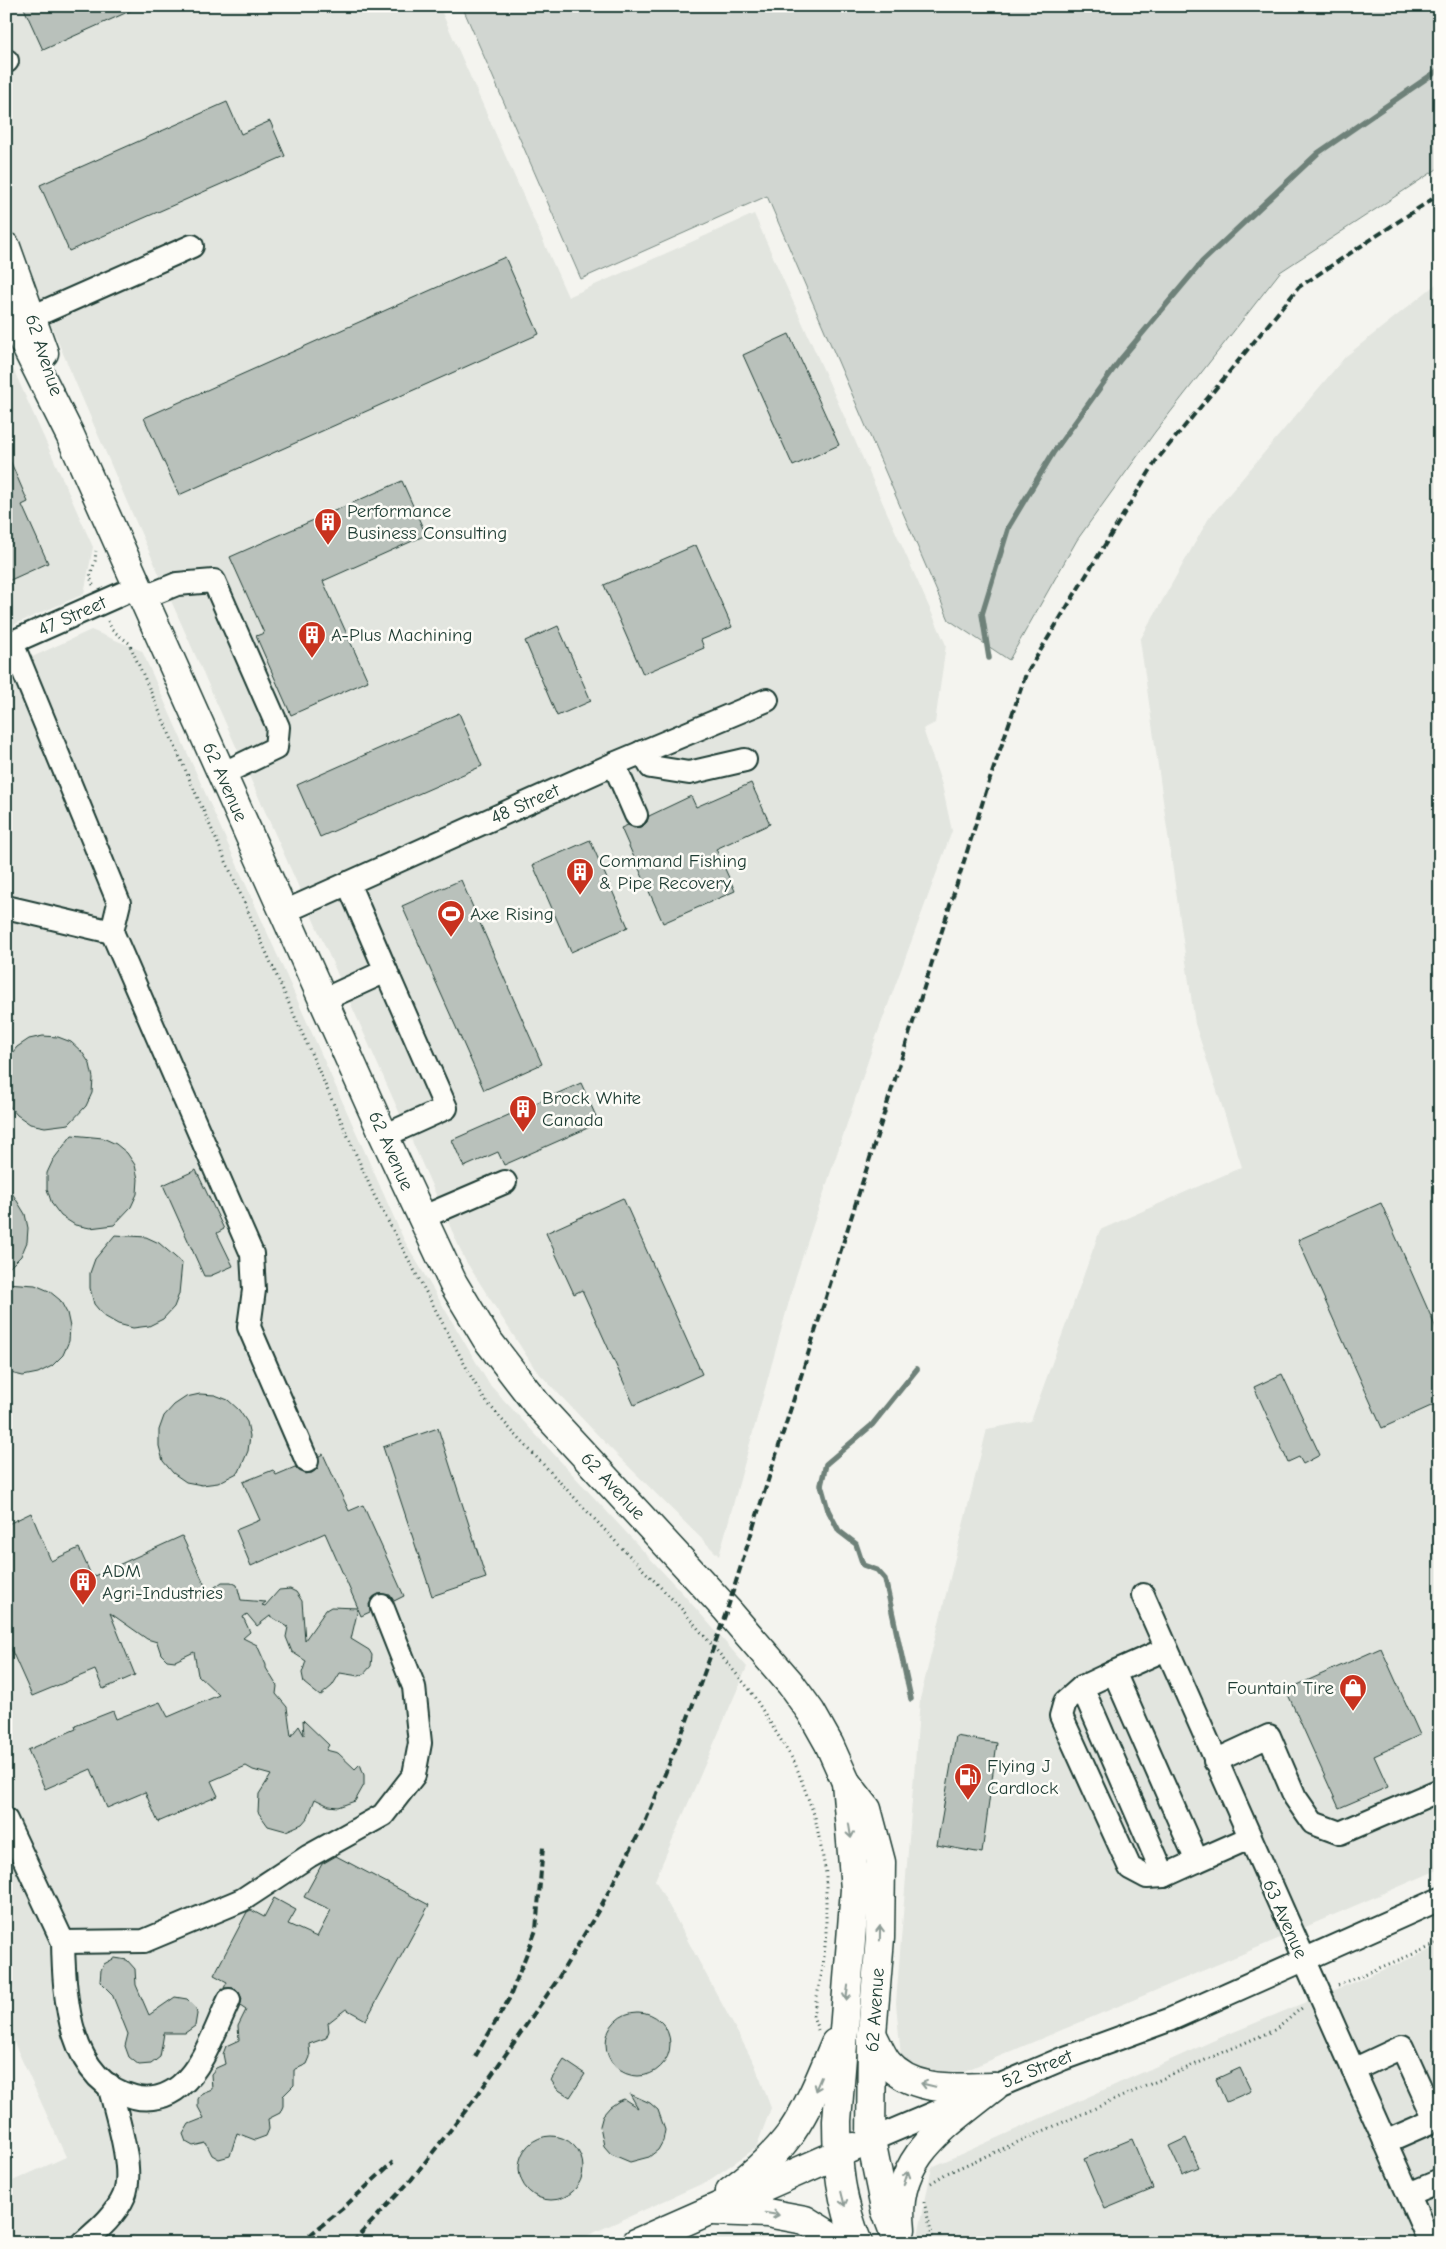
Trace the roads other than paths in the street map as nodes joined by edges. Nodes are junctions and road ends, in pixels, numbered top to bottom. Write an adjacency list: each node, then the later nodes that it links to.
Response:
1 (192, 246): 3 (street)
2 (6, 247): 3 (main road, 62 Avenue)
3 (18, 316): 4 (main road, 62 Avenue)
4 (139, 592): 5 (street, 47 Street); 10 (main road, 62 Avenue); 10 (street, 47 Street)
5 (9, 644): 15 (street)
6 (767, 700): 7 (street, 48 Street)
7 (642, 752): 8 (street); 9 (street, 48 Street)
8 (744, 760)
9 (614, 764): 11 (street); 12 (street, 48 Street)
10 (222, 774): 14 (main road, 62 Avenue)
11 (636, 814)
12 (348, 883): 14 (street, 48 Street); 16 (street)
13 (6, 908): 15 (street)
14 (284, 912): 17 (main road, 62 Avenue)
15 (112, 932): 21 (street)
16 (386, 971): 17 (street); 18 (street)
17 (323, 1000): 18 (main road, 62 Avenue)
18 (384, 1136): 20 (main road, 62 Avenue)
19 (505, 1182): 20 (street)
20 (421, 1218): 28 (main road, 62 Avenue)
21 (307, 1461)
22 (1142, 1595): 24 (street, 63 Avenue)
23 (382, 1606): 35 (street)
24 (1166, 1648): 25 (street); 27 (street, 63 Avenue)
25 (1114, 1672): 26 (street); 32 (street)
26 (1082, 1687): 33 (street); 33 (street)
27 (1215, 1761): 29 (street); 31 (street, 63 Avenue)
28 (846, 1782): 38 (main road, 62 Avenue, one-way to 38); 39 (main road, 62 Avenue, one-way to 28)
29 (1440, 1790)
30 (6, 1820): 35 (street)
31 (1249, 1838): 32 (street); 36 (street, 63 Avenue)
32 (1197, 1861): 33 (street)
33 (1164, 1876)
34 (1440, 1899): 36 (street, 52 Street)
35 (63, 1942): 41 (street)
36 (1303, 1961): 40 (street, 63 Avenue); 42 (street, 52 Street)
37 (229, 2000): 41 (street)
38 (843, 2022): 45 (main road, 62 Avenue); 48 (main road, one-way to 48)
39 (872, 2034): 42 (main road, one-way to 39); 43 (main road, 62 Avenue)
40 (1353, 2070): 44 (street, 63 Avenue); 44 (street)
41 (110, 2085): 49 (street)
42 (994, 2087): 43 (street, 52 Street); 54 (main road, one-way to 42)
43 (871, 2140): 45 (main road, 52 Street); 53 (main road, 62 Avenue)
44 (1385, 2142): 47 (street, 63 Avenue)
45 (837, 2154): 48 (main road, 52 Street); 52 (main road, 62 Avenue, one-way to 52)
46 (1440, 2181): 47 (street)
47 (1409, 2194): 55 (street, 63 Avenue)
48 (706, 2211): 50 (main road, 52 Street); 51 (main road, one-way to 51)
49 (83, 2243)
50 (636, 2243)
51 (842, 2243)
52 (858, 2243)
53 (898, 2243)
54 (904, 2243)
55 (1430, 2243)

